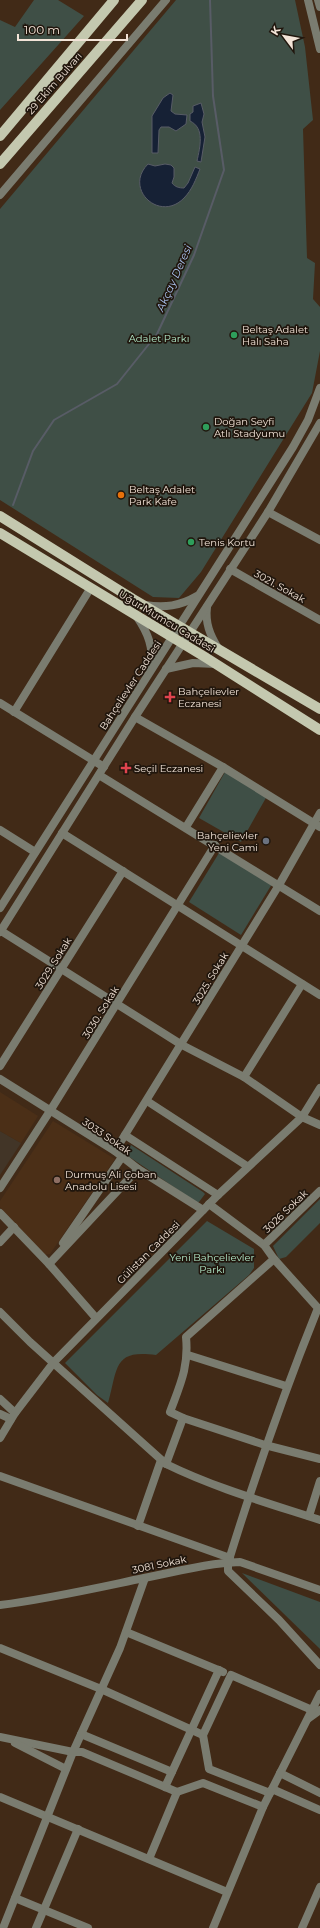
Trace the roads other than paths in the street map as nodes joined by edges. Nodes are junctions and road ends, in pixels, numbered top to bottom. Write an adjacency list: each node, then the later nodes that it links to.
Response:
1 (114, 0): 8 (main road, 29 Ekim Bulvarı)
2 (142, 0): 9 (main road, 29 Ekim Bulvarı)
3 (166, 0): 10 (street)
4 (308, 0): 7 (street)
5 (318, 0): 6 (street)
6 (320, 7)
7 (320, 49)
8 (1, 134)
9 (0, 164)
10 (0, 195)
11 (320, 388): 19 (street, Bahçelievler Caddesi)
12 (320, 423): 13 (street)
13 (268, 512): 16 (street); 17 (street)
14 (0, 516): 20 (main road, Uğur Mumcu Caddesi)
15 (0, 533): 18 (main road, Uğur Mumcu Caddesi)
16 (320, 540)
17 (230, 570): 21 (street); 23 (street, 3021. Sokak)
18 (90, 589): 22 (main road, Uğur Mumcu Caddesi); 34 (street)
19 (200, 594): 20 (street); 24 (street, Bahçelievler Caddesi)
20 (143, 605): 24 (main road, Uğur Mumcu Caddesi)
21 (207, 606): 25 (street); 28 (street)
22 (137, 617): 26 (main road, Uğur Mumcu Caddesi); 31 (street)
23 (320, 620)
24 (179, 626): 25 (main road, Uğur Mumcu Caddesi); 26 (street, Bahçelievler Caddesi)
25 (190, 632): 27 (street); 28 (main road, Uğur Mumcu Caddesi)
26 (172, 638): 27 (main road, Uğur Mumcu Caddesi); 31 (street, Bahçelievler Caddesi)
27 (183, 644): 29 (main road, Uğur Mumcu Caddesi); 30 (street)
28 (218, 648): 33 (main road, Uğur Mumcu Caddesi)
29 (216, 664): 30 (street); 36 (main road, Uğur Mumcu Caddesi)
30 (166, 669): 35 (street)
31 (150, 671): 37 (street, Bahçelievler Caddesi)
32 (0, 703): 34 (street)
33 (320, 709)
34 (14, 712): 37 (street)
35 (135, 716): 38 (street); 39 (street)
36 (320, 730)
37 (93, 761): 38 (street); 47 (street, Bahçelievler Caddesi)
38 (104, 767): 40 (street)
39 (224, 767): 42 (street); 43 (street)
40 (99, 774): 43 (street); 45 (street)
41 (320, 813): 42 (street, 3025. Sokak)
42 (317, 825): 49 (street, 3025. Sokak)
43 (186, 827): 46 (street)
44 (0, 830): 47 (street)
45 (62, 833): 48 (street); 53 (street)
46 (215, 845): 49 (street); 50 (street, 3030. Sokak)
47 (35, 852): 51 (street, Bahçelievler Caddesi)
48 (123, 871): 50 (street); 55 (street, 3029. Sokak)
49 (279, 884): 52 (street); 54 (street, 3025. Sokak)
50 (178, 906): 54 (street); 58 (street, 3030. Sokak)
51 (0, 908)
52 (320, 911)
53 (0, 931): 55 (street)
54 (241, 946): 56 (street); 59 (street, 3025. Sokak)
55 (62, 969): 58 (street); 60 (street, 3029. Sokak)
56 (302, 984): 57 (street); 61 (street)
57 (320, 995)
58 (117, 1002): 59 (street); 65 (street, 3030. Sokak)
59 (182, 1045): 61 (street); 64 (street, 3025. Sokak)
60 (0, 1066)
61 (244, 1078): 66 (street)
62 (0, 1079): 65 (street, 3033 Sokak)
63 (320, 1088): 66 (street, Gülistan Caddesi)
64 (147, 1101): 68 (street, 3025. Sokak); 71 (street)
65 (50, 1111): 69 (street, 3033 Sokak); 73 (street, 3030. Sokak)
66 (302, 1117): 67 (street); 71 (street, Gülistan Caddesi)
67 (320, 1125)
68 (125, 1136): 69 (street, 3025. Sokak); 75 (street, 3033 Sokak)
69 (115, 1151): 70 (street, 3033 Sokak)
70 (122, 1157): 72 (street, 3033 Sokak); 82 (street)
71 (247, 1166): 75 (street, Gülistan Caddesi)
72 (138, 1170): 76 (street, 3033 Sokak); 82 (street)
73 (0, 1188)
74 (320, 1191): 80 (street, 3026 Sokak)
75 (218, 1195): 76 (street, Gülistan Caddesi)
76 (206, 1207): 80 (street, 3033 Sokak); 85 (street, Gülistan Caddesi)
77 (0, 1213): 78 (street)
78 (14, 1227): 79 (street); 82 (street)
79 (0, 1242)
80 (264, 1245): 81 (street, 3033 Sokak)
81 (274, 1259): 83 (street, 3033 Sokak); 86 (street)
82 (49, 1264): 85 (street)
83 (319, 1309): 88 (street)
84 (0, 1312): 87 (street)
85 (96, 1318): 87 (street, Gülistan Caddesi)
86 (188, 1355): 88 (street); 92 (street)
87 (54, 1362): 91 (street, Gülistan Caddesi); 96 (street)
88 (286, 1386): 94 (street)
89 (0, 1399): 91 (street)
90 (0, 1414): 91 (street)
91 (13, 1416): 93 (street, Gülistan Caddesi)
92 (183, 1418): 94 (street); 96 (street)
93 (0, 1438)
94 (265, 1445): 95 (street); 99 (street)
95 (320, 1459)
96 (164, 1462): 99 (street); 102 (street)
97 (0, 1476): 102 (street)
98 (320, 1481): 100 (street)
99 (249, 1497): 100 (street); 103 (street)
100 (309, 1516): 101 (street)
101 (320, 1520)
102 (138, 1526): 103 (street)
103 (229, 1560): 104 (street, 3081 Sokak); 105 (street, 3081 Sokak); 109 (street)
104 (145, 1578): 106 (street, 3081 Sokak); 107 (street)
105 (320, 1590)
106 (0, 1605)
107 (126, 1632): 110 (street); 112 (street)
108 (0, 1648): 112 (street)
109 (320, 1665)
110 (219, 1670): 111 (street); 115 (street)
111 (231, 1675): 114 (street); 117 (street)
112 (101, 1688): 115 (street); 116 (street)
113 (320, 1694): 114 (street)
114 (316, 1710): 123 (street)
115 (192, 1731): 117 (street); 122 (street)
116 (81, 1734): 119 (street); 122 (street)
117 (203, 1736): 121 (street)
118 (2, 1738): 119 (street); 120 (street)
119 (73, 1752): 120 (street); 125 (street)
120 (66, 1769): 132 (street)
121 (209, 1769): 124 (street); 126 (street)
122 (172, 1772): 125 (street)
123 (280, 1773): 126 (street); 128 (street)
124 (203, 1783): 127 (street); 130 (street)
125 (165, 1787): 127 (street)
126 (271, 1791): 130 (street); 131 (street)
127 (177, 1792): 134 (street)
128 (320, 1793)
129 (0, 1797): 132 (street)
130 (263, 1807): 136 (street)
131 (320, 1810)
132 (48, 1817): 133 (street); 137 (street)
133 (78, 1829): 134 (street); 138 (street)
134 (149, 1859): 136 (street)
135 (320, 1886): 143 (street)
136 (227, 1892): 142 (street)
137 (15, 1898): 138 (street); 139 (street)
138 (44, 1910): 140 (street); 141 (street)
139 (3, 1928)
140 (36, 1928)
141 (88, 1928)
142 (213, 1928)
143 (302, 1928)

